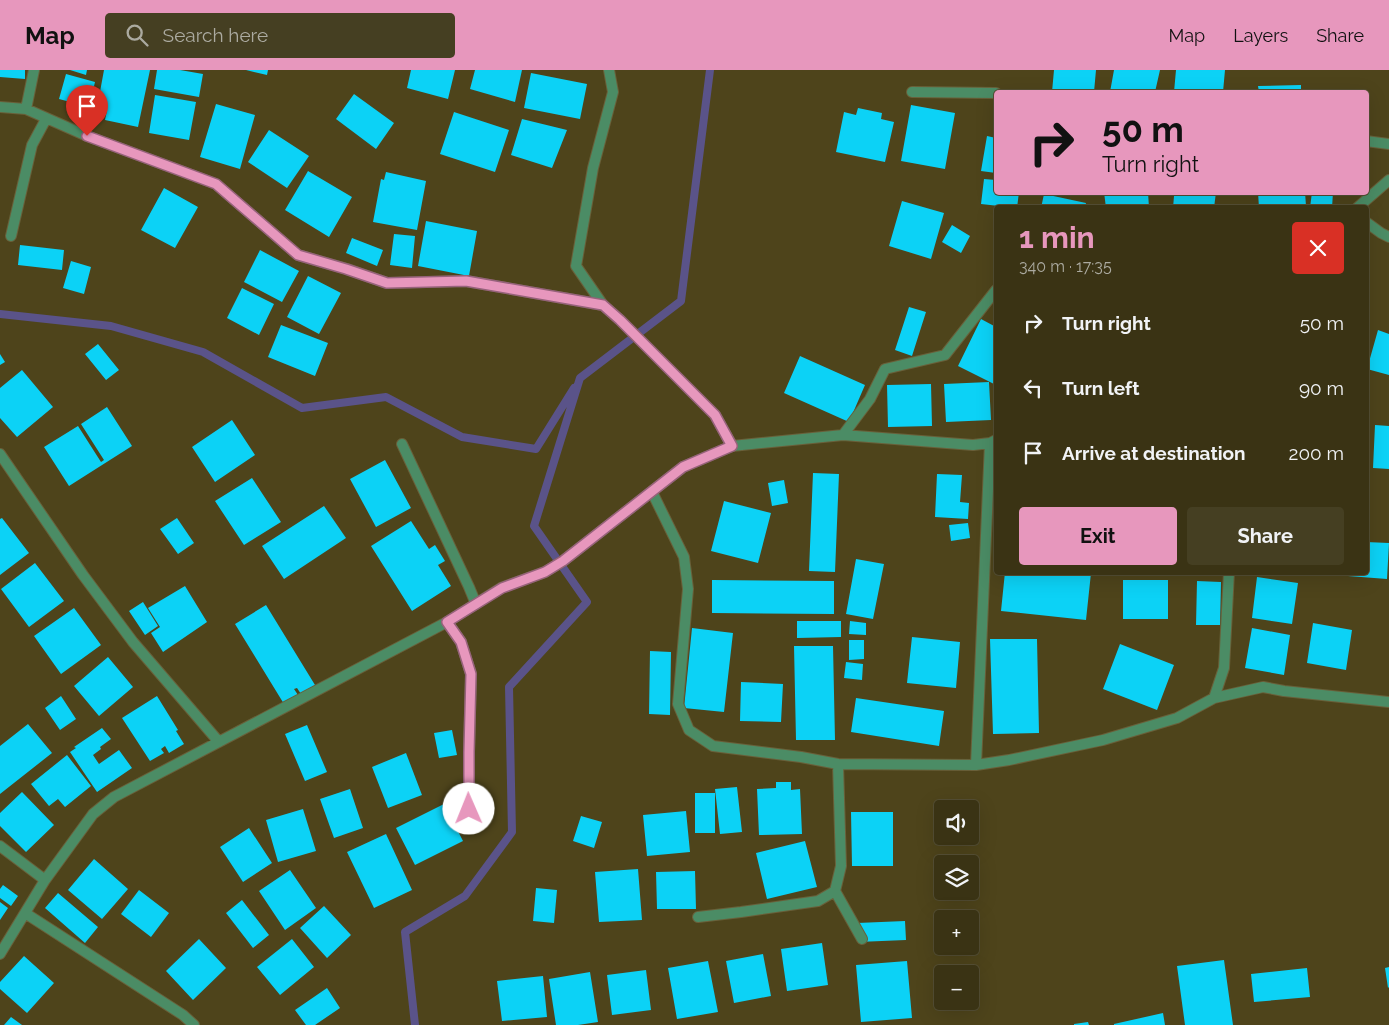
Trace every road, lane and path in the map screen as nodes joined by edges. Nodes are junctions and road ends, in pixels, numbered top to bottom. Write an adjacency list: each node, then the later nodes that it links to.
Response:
1 (34, 70): 6 (street)
2 (609, 70): 16 (street)
3 (912, 92): 4 (street)
4 (994, 93)
5 (0, 106): 6 (street)
6 (26, 109): 7 (street)
7 (46, 118): 13 (street); 16 (street)
8 (1369, 141): 9 (street)
9 (1389, 144)
10 (1389, 180): 11 (street)
11 (1360, 205)
12 (1369, 224): 14 (street)
13 (11, 236)
14 (1389, 237)
15 (994, 293): 17 (street)
16 (603, 305): 20 (street)
17 (843, 435): 18 (street); 20 (street)
18 (993, 441): 30 (street)
19 (402, 444): 24 (street)
20 (732, 446): 22 (street)
21 (0, 454): 28 (street)
22 (652, 492): 24 (street); 29 (street)
23 (1229, 575): 26 (street)
24 (476, 604): 25 (street)
25 (447, 622): 28 (street); 31 (street)
26 (1214, 698): 27 (street); 30 (street)
27 (1389, 702)
28 (218, 742): 33 (street)
29 (838, 764): 30 (street); 34 (street)
30 (976, 765)
31 (469, 809)
32 (0, 846): 33 (street)
33 (45, 880): 35 (street)
34 (835, 891): 36 (street); 37 (street)
35 (26, 913): 38 (street); 39 (street)
36 (698, 917)
37 (862, 939)
38 (0, 954)
39 (194, 1025)

